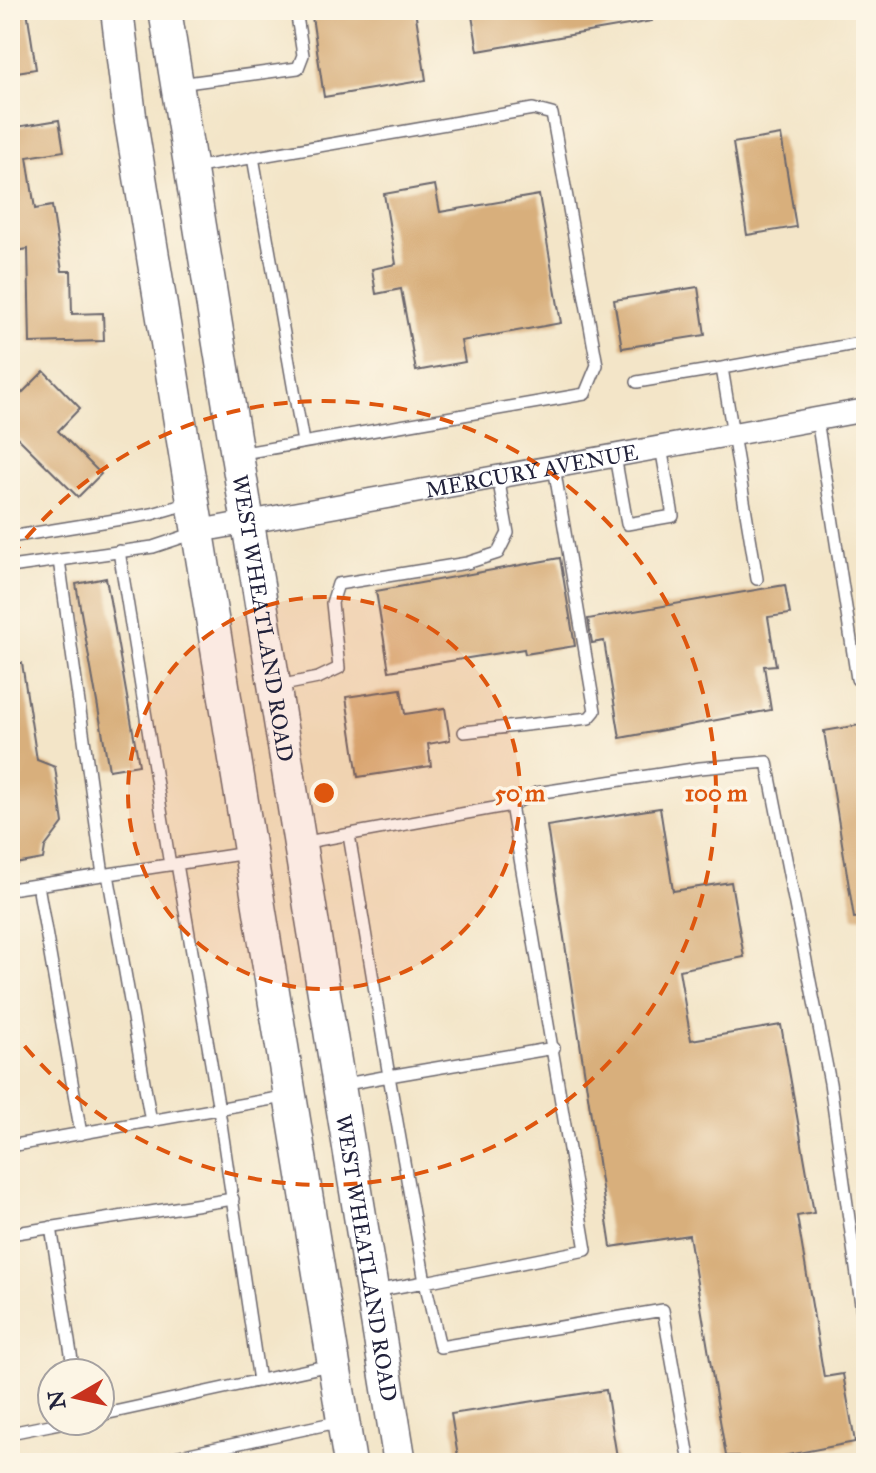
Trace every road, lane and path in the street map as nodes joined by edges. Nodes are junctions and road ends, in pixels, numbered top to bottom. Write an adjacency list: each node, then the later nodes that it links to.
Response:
1 (117, 10): 19 (main road)
2 (165, 10): 4 (main road, WEST WHEATLAND ROAD)
3 (296, 10): 4 (lane)
4 (177, 85): 6 (main road, WEST WHEATLAND ROAD)
5 (253, 157): 6 (lane); 13 (lane); 13 (lane)
6 (190, 169): 15 (main road, WEST WHEATLAND ROAD)
7 (866, 342): 8 (lane)
8 (722, 368): 9 (lane); 12 (lane)
9 (637, 382)
10 (866, 410): 11 (street, MERCURY AVENUE)
11 (817, 419): 12 (street, MERCURY AVENUE); 26 (lane)
12 (733, 434): 14 (street, MERCURY AVENUE); 25 (lane)
13 (303, 442): 15 (lane)
14 (661, 447): 16 (street, MERCURY AVENUE); 16 (lane)
15 (237, 454): 20 (main road, WEST WHEATLAND ROAD)
16 (615, 456): 17 (street, MERCURY AVENUE)
17 (554, 467): 18 (street, MERCURY AVENUE); 28 (lane)
18 (498, 477): 20 (street, MERCURY AVENUE); 27 (lane)
19 (196, 516): 20 (street, MERCURY AVENUE); 21 (lane); 22 (lane); 32 (main road)
20 (248, 522): 27 (main road, WEST WHEATLAND ROAD)
21 (10, 537)
22 (119, 551): 23 (lane); 33 (lane)
23 (59, 560): 24 (lane); 34 (lane)
24 (10, 567)
25 (757, 579)
26 (857, 679)
27 (276, 686): 31 (main road, WEST WHEATLAND ROAD)
28 (464, 732)
29 (511, 805): 30 (lane); 37 (lane); 52 (lane)
30 (349, 835): 31 (lane); 40 (lane)
31 (301, 843): 41 (main road, WEST WHEATLAND ROAD)
32 (251, 853): 33 (lane); 42 (main road)
33 (174, 864): 34 (lane); 43 (lane)
34 (105, 875): 35 (lane); 44 (lane)
35 (38, 885): 36 (lane); 45 (lane)
36 (10, 889)
37 (554, 1048): 40 (lane); 50 (lane)
38 (866, 1060): 39 (lane)
39 (866, 1073)
40 (389, 1076): 41 (lane); 50 (lane)
41 (341, 1085): 42 (main road); 51 (main road, WEST WHEATLAND ROAD)
42 (291, 1096): 43 (lane); 54 (main road)
43 (219, 1110): 44 (lane); 47 (lane)
44 (151, 1122): 45 (lane)
45 (81, 1134): 46 (lane)
46 (10, 1146)
47 (233, 1199): 48 (lane); 55 (lane)
48 (51, 1227): 49 (lane); 53 (lane)
49 (10, 1234)
50 (425, 1282): 51 (lane); 63 (lane)
51 (373, 1291): 62 (main road, WEST WHEATLAND ROAD)
52 (866, 1340)
53 (71, 1357)
54 (334, 1364): 55 (lane); 57 (main road)
55 (259, 1381): 56 (lane)
56 (116, 1412)
57 (343, 1420): 60 (lane); 61 (main road)
58 (36, 1428): 59 (lane)
59 (10, 1433)
60 (147, 1463)
61 (350, 1463)
62 (400, 1463)
63 (690, 1463)

